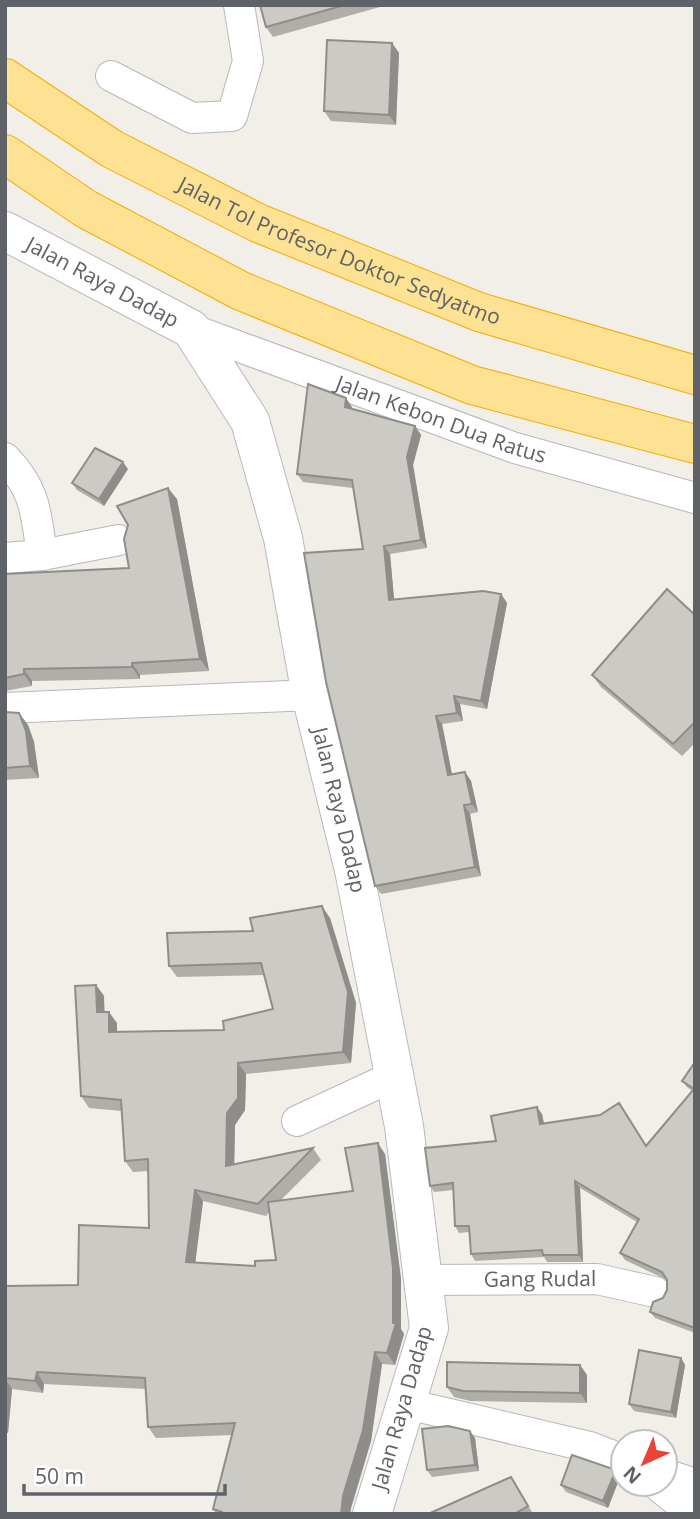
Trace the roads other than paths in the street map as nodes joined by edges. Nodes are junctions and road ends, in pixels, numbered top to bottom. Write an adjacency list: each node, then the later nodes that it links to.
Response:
1 (239, 5): 2 (street)
2 (111, 76)
3 (5, 78): 7 (highway, Jalan Tol Profesor Doktor Sedyatmo)
4 (5, 154): 8 (highway)
5 (5, 231): 6 (main road, Jalan Raya Dadap)
6 (191, 329): 10 (street, Jalan Kebon Dua Ratus); 14 (main road, Jalan Raya Dadap)
7 (695, 375)
8 (695, 444)
9 (5, 458): 12 (street)
10 (695, 498)
11 (118, 540): 12 (street)
12 (42, 555): 13 (street)
13 (5, 558)
14 (311, 695): 15 (street); 16 (main road, Jalan Raya Dadap)
15 (5, 708)
16 (394, 1076): 17 (street); 18 (main road, Jalan Raya Dadap)
17 (297, 1121)
18 (423, 1280): 19 (street, Gang Rudal); 20 (main road, Jalan Raya Dadap)
19 (655, 1292)
20 (407, 1405): 21 (street); 23 (main road, Jalan Raya Dadap)
21 (609, 1454)
22 (673, 1498): 24 (street)
23 (372, 1514)
24 (693, 1514)

